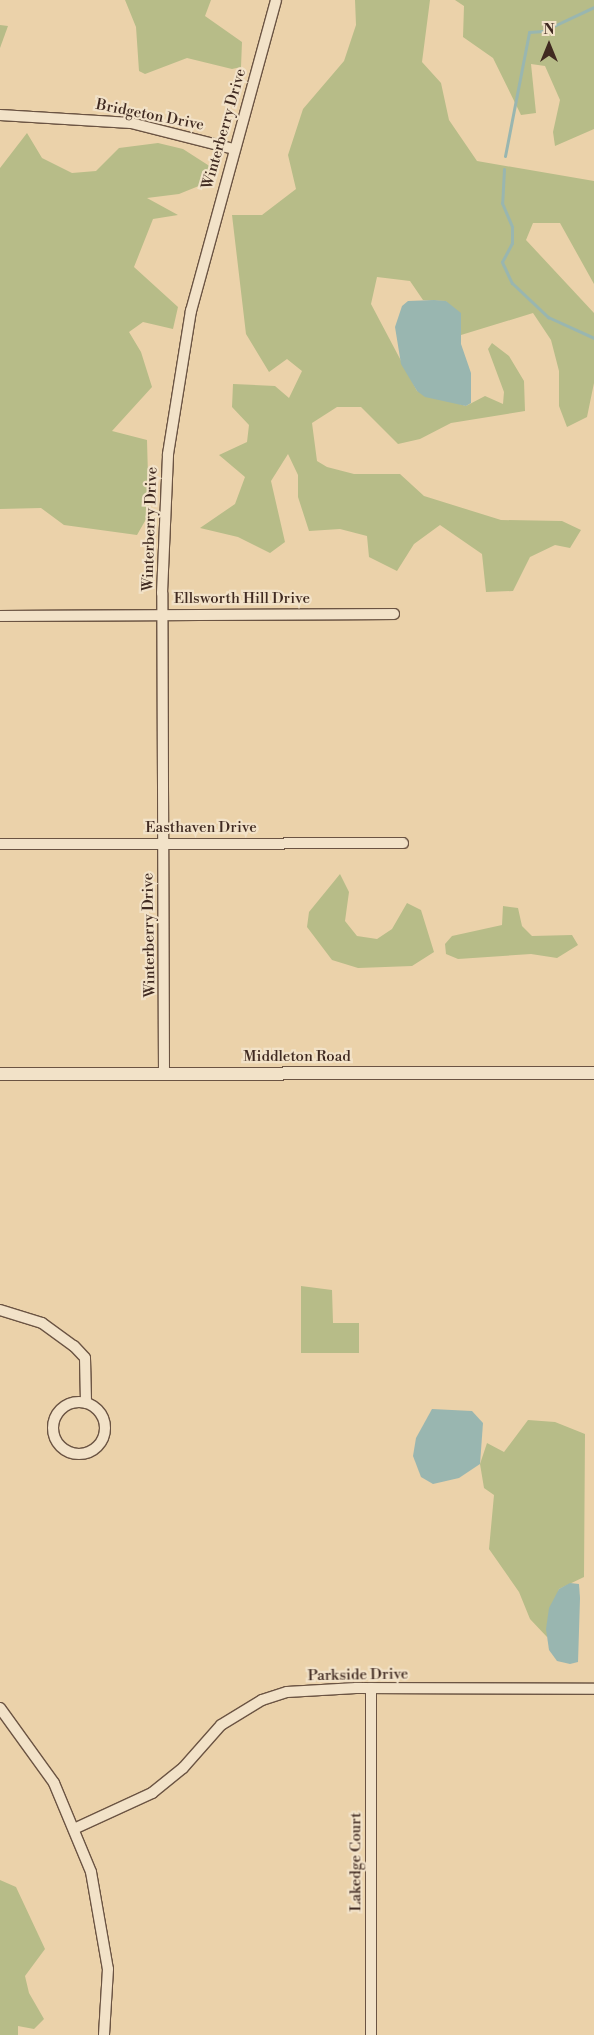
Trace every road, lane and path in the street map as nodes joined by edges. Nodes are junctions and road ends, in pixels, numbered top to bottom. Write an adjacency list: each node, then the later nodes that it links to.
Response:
1 (276, 0): 3 (street, Winterberry Drive)
2 (0, 114): 3 (street, Bridgeton Drive)
3 (234, 149): 4 (street, Winterberry Drive)
4 (163, 614): 5 (street, Ellsworth Hill Drive); 6 (street, Ellsworth Hill Drive); 7 (street, Winterberry Drive)
5 (394, 614)
6 (0, 616)
7 (163, 843): 8 (street, Easthaven Drive); 9 (street, Easthaven Drive); 10 (street, Winterberry Drive)
8 (403, 843)
9 (0, 844)
10 (164, 1073): 11 (street, Middleton Road); 12 (street, Middleton Road)
11 (594, 1073)
12 (0, 1074)
13 (0, 1310): 14 (street)
14 (86, 1403): 14 (street)
15 (371, 1688): 16 (street, Parkside Drive); 18 (street, Parkside Drive); 20 (street, Lakedge Court)
16 (594, 1689)
17 (0, 1708): 18 (street)
18 (76, 1828): 19 (street)
19 (104, 2035)
20 (371, 2035)

